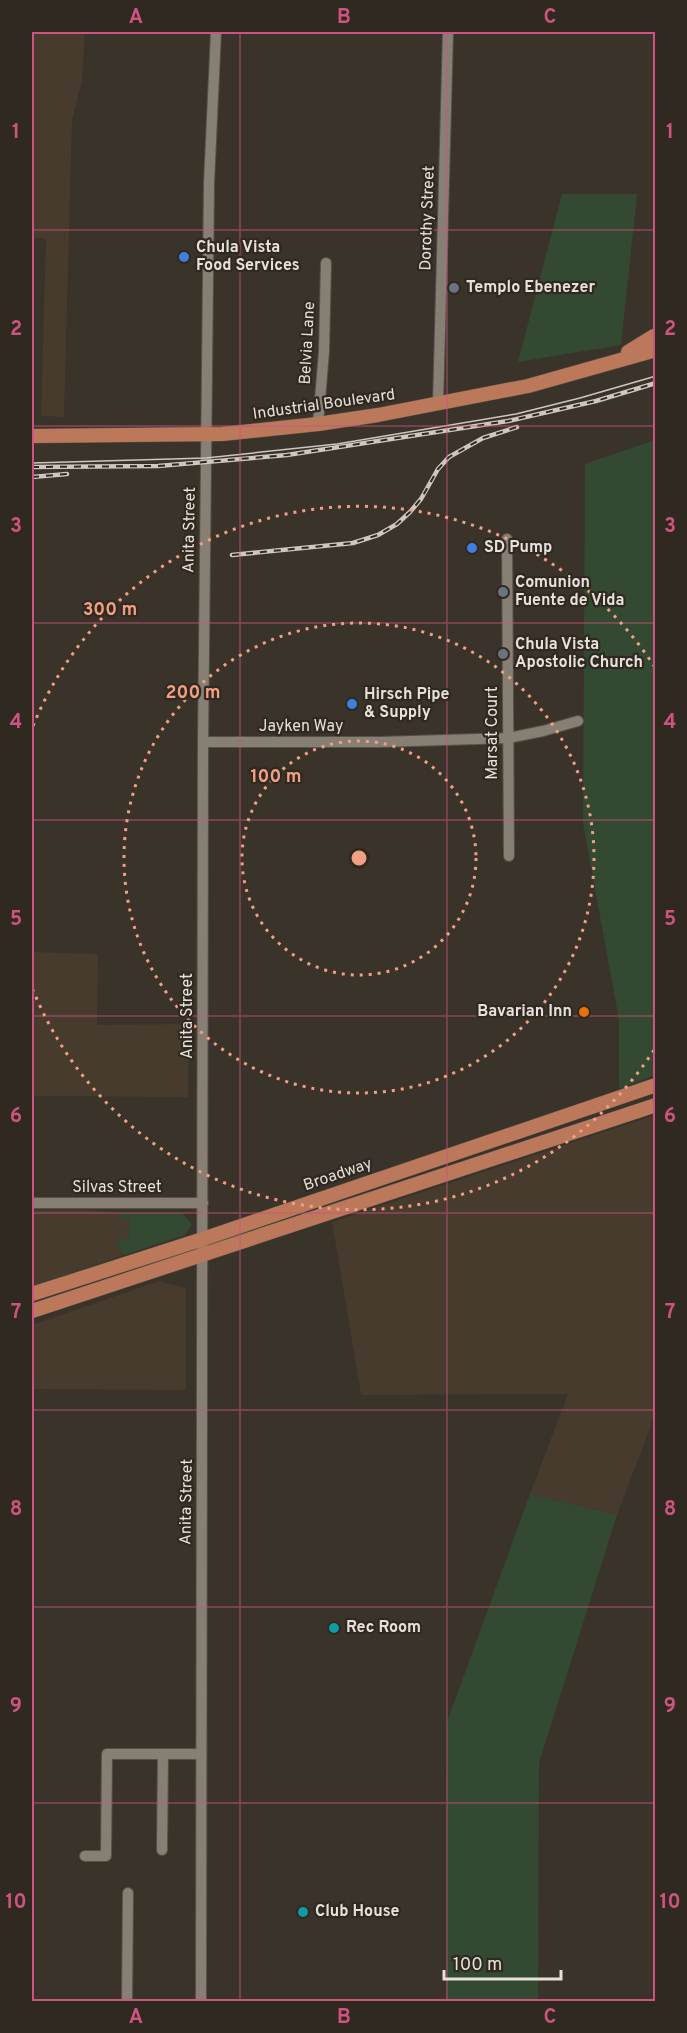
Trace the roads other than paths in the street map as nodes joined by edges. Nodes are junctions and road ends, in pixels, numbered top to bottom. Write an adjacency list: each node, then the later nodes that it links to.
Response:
1 (216, 32): 9 (street, Anita Street)
2 (448, 32): 7 (street, Dorothy Street)
3 (326, 263): 8 (street, Belvia Lane)
4 (655, 336): 6 (main road, Industrial Boulevard)
5 (656, 350): 6 (main road, Industrial Boulevard)
6 (615, 360): 7 (main road, Industrial Boulevard)
7 (438, 404): 8 (main road, Industrial Boulevard)
8 (318, 424): 9 (main road, Industrial Boulevard)
9 (206, 434): 10 (main road, Industrial Boulevard); 14 (street, Anita Street)
10 (32, 436)
11 (507, 539): 13 (street, Marsat Court)
12 (578, 722): 13 (street, Jayken Way)
13 (508, 738): 14 (street, Jayken Way); 15 (street, Marsat Court)
14 (203, 742): 24 (street, Anita Street)
15 (509, 856)
16 (656, 1087): 17 (main road, Broadway); 19 (main road)
17 (616, 1098): 20 (main road); 21 (main road, Broadway)
18 (656, 1105): 19 (main road, Broadway)
19 (628, 1114): 20 (main road, Broadway)
20 (586, 1128): 22 (main road, Broadway)
21 (443, 1157): 22 (main road); 25 (main road, Broadway)
22 (448, 1173): 26 (main road, Broadway)
23 (32, 1203): 24 (street, Silvas Street)
24 (203, 1203): 25 (street, Anita Street)
25 (203, 1239): 26 (street, Anita Street); 27 (main road, Broadway)
26 (203, 1254): 28 (main road, Broadway); 30 (street, Anita Street)
27 (32, 1294)
28 (32, 1311)
29 (162, 1754): 30 (street); 31 (street); 32 (street)
30 (200, 1754): 35 (street, Anita Street)
31 (162, 1850)
32 (86, 1856)
33 (128, 1893): 34 (street)
34 (127, 2001)
35 (201, 2001)

